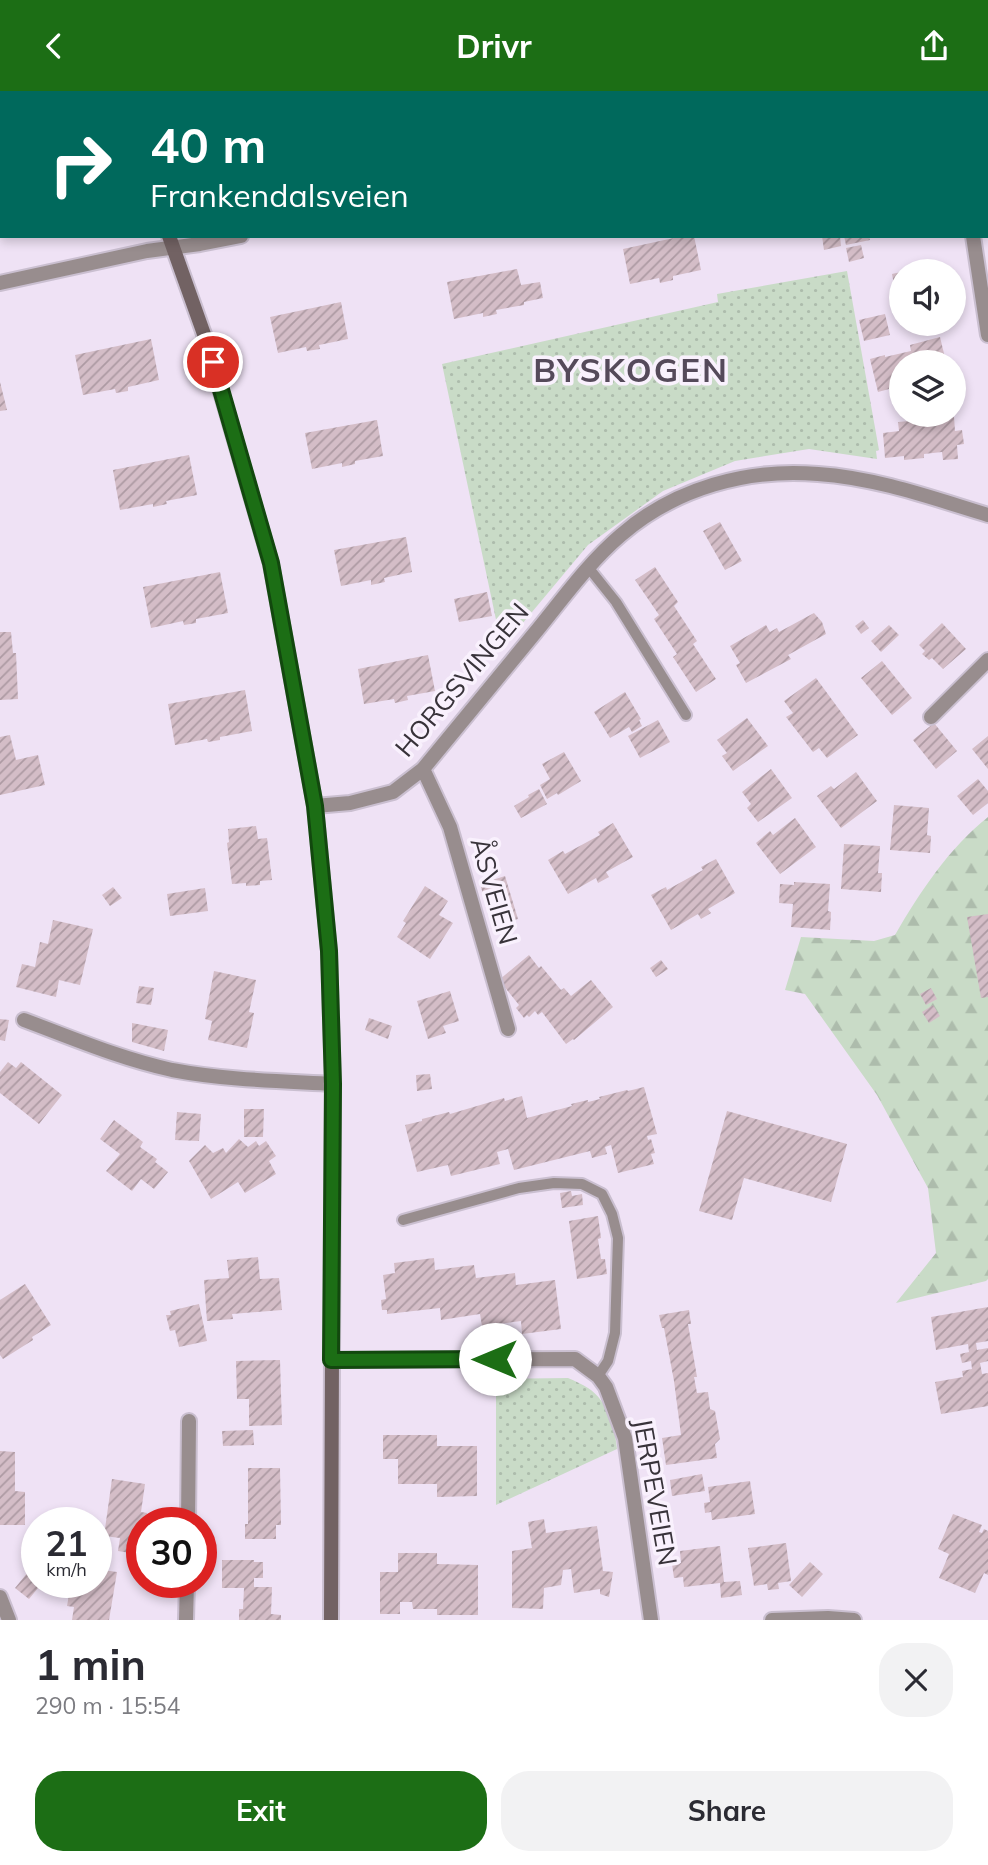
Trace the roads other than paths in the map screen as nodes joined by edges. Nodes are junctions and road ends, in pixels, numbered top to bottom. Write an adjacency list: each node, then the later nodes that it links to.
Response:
1 (218, 238): 3 (street)
2 (973, 238): 5 (street)
3 (171, 242): 4 (street); 12 (main road)
4 (0, 283)
5 (988, 335)
6 (988, 515): 7 (street, HORGSVINGEN)
7 (589, 567): 9 (lane); 11 (street, HORGSVINGEN)
8 (988, 660): 10 (street)
9 (686, 715)
10 (931, 717)
11 (423, 769): 12 (street, HORGSVINGEN); 14 (street, ÅSVEIEN)
12 (315, 806): 15 (main road)
13 (24, 1020): 15 (street)
14 (509, 1029)
15 (333, 1084): 17 (main road)
16 (403, 1220): 18 (lane)
17 (331, 1360): 18 (street); 25 (main road)
18 (598, 1376): 26 (street, JERPEVEIEN)
19 (189, 1420): 20 (street)
20 (187, 1507)
21 (0, 1597): 23 (street)
22 (187, 1598): 24 (street)
23 (9, 1620)
24 (186, 1620)
25 (331, 1620)
26 (651, 1620)
27 (772, 1620): 28 (street)
28 (853, 1620)

